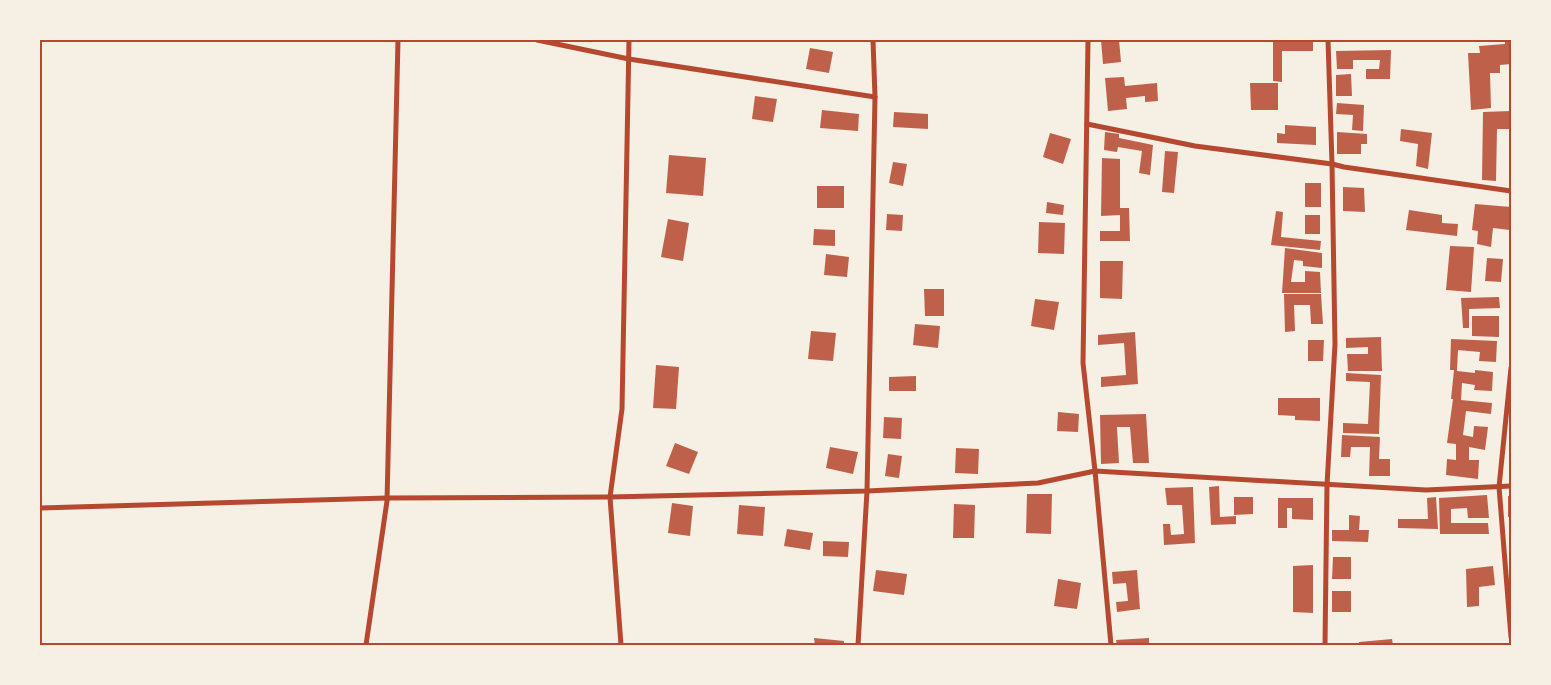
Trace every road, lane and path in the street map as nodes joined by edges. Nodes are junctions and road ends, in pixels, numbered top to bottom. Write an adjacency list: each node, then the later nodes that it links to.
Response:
1 (398, 40): 19 (street)
2 (537, 40): 7 (street)
3 (629, 40): 7 (street)
4 (873, 40): 8 (street)
5 (1088, 40): 9 (street)
6 (1328, 40): 10 (street)
7 (629, 59): 8 (street); 18 (street)
8 (875, 97): 17 (street)
9 (1087, 124): 10 (street); 13 (street)
10 (1332, 164): 11 (street); 14 (street)
11 (1511, 191)
12 (1511, 368): 16 (street)
13 (1095, 471): 14 (street); 17 (street); 25 (street)
14 (1327, 485): 16 (street); 26 (street)
15 (1511, 486): 16 (street)
16 (1499, 487): 21 (street)
17 (867, 491): 18 (street); 24 (street)
18 (610, 497): 19 (street); 23 (street)
19 (387, 498): 20 (street); 22 (street)
20 (40, 508)
21 (1511, 637)
22 (366, 645)
23 (621, 645)
24 (858, 645)
25 (1111, 645)
26 (1325, 645)

